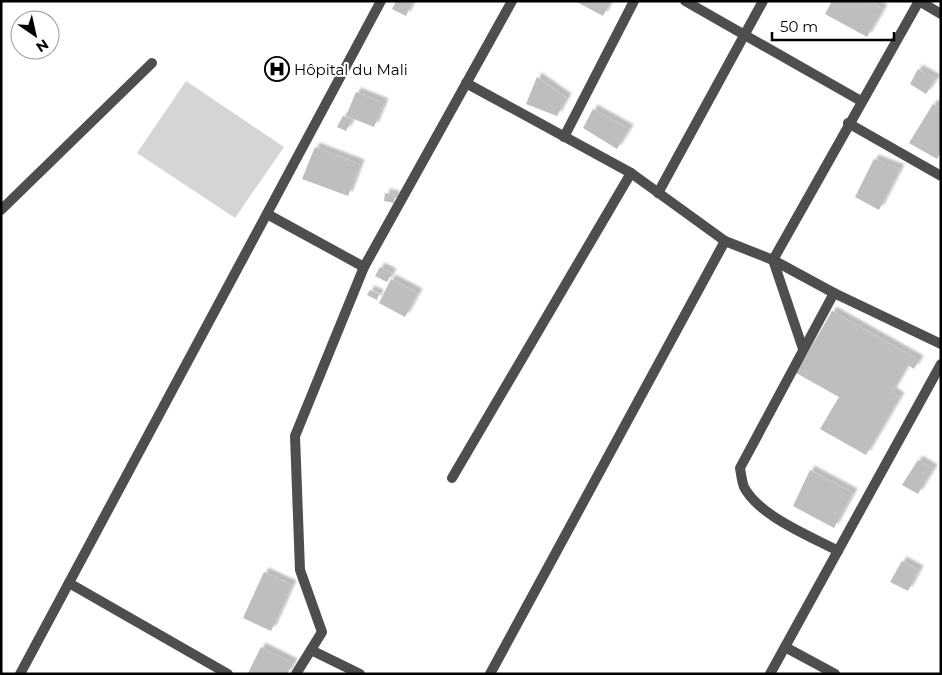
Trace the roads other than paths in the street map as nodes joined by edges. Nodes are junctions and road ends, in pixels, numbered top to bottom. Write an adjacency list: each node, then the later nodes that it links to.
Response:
1 (381, 1): 17 (street)
2 (512, 1): 9 (street)
3 (634, 1): 12 (street)
4 (685, 1): 7 (street)
5 (763, 1): 7 (street)
6 (940, 10): 10 (street)
7 (744, 35): 10 (street); 15 (street)
8 (152, 63): 16 (street)
9 (466, 83): 12 (street); 20 (street)
10 (861, 101): 11 (street)
11 (848, 124): 14 (street); 19 (street)
12 (564, 137): 13 (street)
13 (632, 173): 15 (street); 25 (street)
14 (941, 176)
15 (658, 193): 18 (street)
16 (1, 210)
17 (267, 214): 20 (street); 27 (street)
18 (725, 241): 19 (street); 34 (street)
19 (772, 260): 21 (street); 23 (street)
20 (364, 267): 29 (street)
21 (834, 293): 22 (street); 23 (street)
22 (941, 344)
23 (803, 349): 26 (street)
24 (941, 364): 26 (street)
25 (452, 478)
26 (838, 551): 28 (street)
27 (69, 583): 30 (street); 31 (street)
28 (785, 647): 35 (street); 36 (street)
29 (311, 650): 32 (street); 33 (street)
30 (20, 674)
31 (228, 674)
32 (296, 674)
33 (360, 674)
34 (490, 674)
35 (770, 674)
36 (835, 674)

